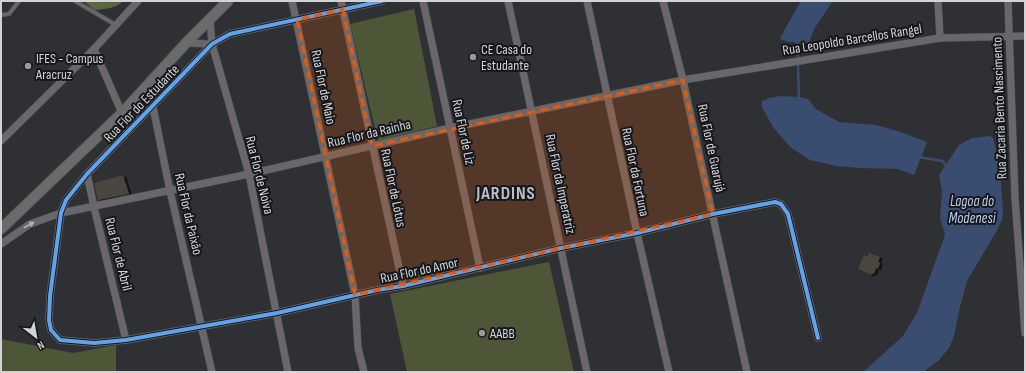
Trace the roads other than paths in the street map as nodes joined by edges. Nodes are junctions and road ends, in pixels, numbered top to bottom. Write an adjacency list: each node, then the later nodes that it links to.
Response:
1 (19, 1): 15 (lane)
2 (75, 1): 18 (lane)
3 (138, 1): 18 (street)
4 (228, 1): 16 (main road)
5 (292, 1): 17 (street, Rua Flor de Maio)
6 (341, 1): 14 (street, Rua Flor de Lótus)
7 (382, 1): 14 (street, Rua Flor do Estudante)
8 (423, 1): 30 (street, Rua Flor de Liz)
9 (508, 1): 28 (street, Rua Flor da Imperatriz)
10 (587, 1): 26 (street, Rua Flor da Fortuna)
11 (663, 1): 25 (street, Rua Flor de Guarujá)
12 (938, 1): 21 (street)
13 (1008, 1): 19 (street, Rua Zacaria Bento Nascimento)
14 (343, 9): 17 (street, Rua Flor do Estudante); 32 (street, Rua Flor de Lótus)
15 (1, 15)
16 (210, 20): 22 (main road); 23 (street, Rua Flor de Noiva)
17 (297, 20): 23 (street, Rua Flor do Estudante); 33 (street, Rua Flor de Maio)
18 (116, 25): 24 (street)
19 (1010, 36): 20 (street, Rua Leopoldo Barcellos Rangel); 21 (street, Rua Leopoldo Barcellos Rangel); 45 (street, Rua Zacaria Bento Nascimento)
20 (1025, 36)
21 (940, 38): 25 (street, Rua Leopoldo Barcellos Rangel)
22 (186, 43): 23 (street); 29 (main road)
23 (212, 44): 27 (street, Rua Flor do Estudante); 35 (street, Rua Flor de Noiva)
24 (94, 49): 29 (street); 31 (street)
25 (684, 80): 26 (street, Rua Flor da Rainha); 39 (street, Rua Flor de Guarujá)
26 (606, 96): 28 (street, Rua Flor da Rainha); 41 (street, Rua Flor da Fortuna)
27 (153, 107): 34 (street, Rua Flor do Estudante); 36 (street, Rua Flor da Paixão)
28 (532, 112): 30 (street, Rua Flor da Rainha); 43 (street, Rua Flor da Imperatriz)
29 (122, 113): 40 (main road)
30 (450, 128): 32 (street, Rua Flor da Rainha); 44 (street, Rua Flor de Liz)
31 (1, 141)
32 (372, 146): 33 (street, Rua Flor da Rainha); 46 (street, Rua Flor de Lótus)
33 (325, 157): 35 (street, Rua Flor da Rainha); 47 (street, Rua Flor de Maio)
34 (87, 174): 37 (street, Rua Flor de Abril); 38 (street, Rua Flor do Estudante)
35 (249, 174): 36 (street, Rua Flor da Rainha); 48 (street, Rua Flor de Noiva)
36 (170, 190): 37 (street, Rua Flor da Rainha); 49 (street, Rua Flor da Paixão)
37 (94, 207): 38 (street, Rua Flor da Rainha); 53 (street, Rua Flor de Abril)
38 (61, 213): 42 (street, Rua Flor da Rainha, one-way to 38); 52 (street, Rua Flor do Estudante)
39 (713, 214): 41 (street, Rua Flor do Amor); 51 (street, Rua Flor do Amor); 59 (street, Rua Flor de Guarujá)
40 (1, 229)
41 (636, 233): 43 (street, Rua Flor do Amor); 58 (street, Rua Flor da Fortuna)
42 (1, 244)
43 (561, 248): 44 (street, Rua Flor do Amor); 57 (street, Rua Flor da Imperatriz)
44 (480, 268): 46 (street, Rua Flor do Amor)
45 (1024, 285): 50 (street, Rua Zacaria Bento Nascimento)
46 (403, 286): 47 (street, Rua Flor do Amor)
47 (355, 295): 48 (street, Rua Flor do Amor); 56 (street, Rua Flor de Maio)
48 (277, 313): 49 (street, Rua Flor do Amor); 55 (street, Rua Flor de Noiva)
49 (202, 327): 53 (street, Rua Flor do Amor); 54 (street, Rua Flor da Paixão)
50 (1025, 333)
51 (818, 338)
52 (60, 340): 53 (street, Rua Flor do Amor)
53 (126, 340)
54 (212, 372)
55 (288, 372)
56 (364, 372)
57 (587, 372)
58 (669, 372)
59 (747, 372)

